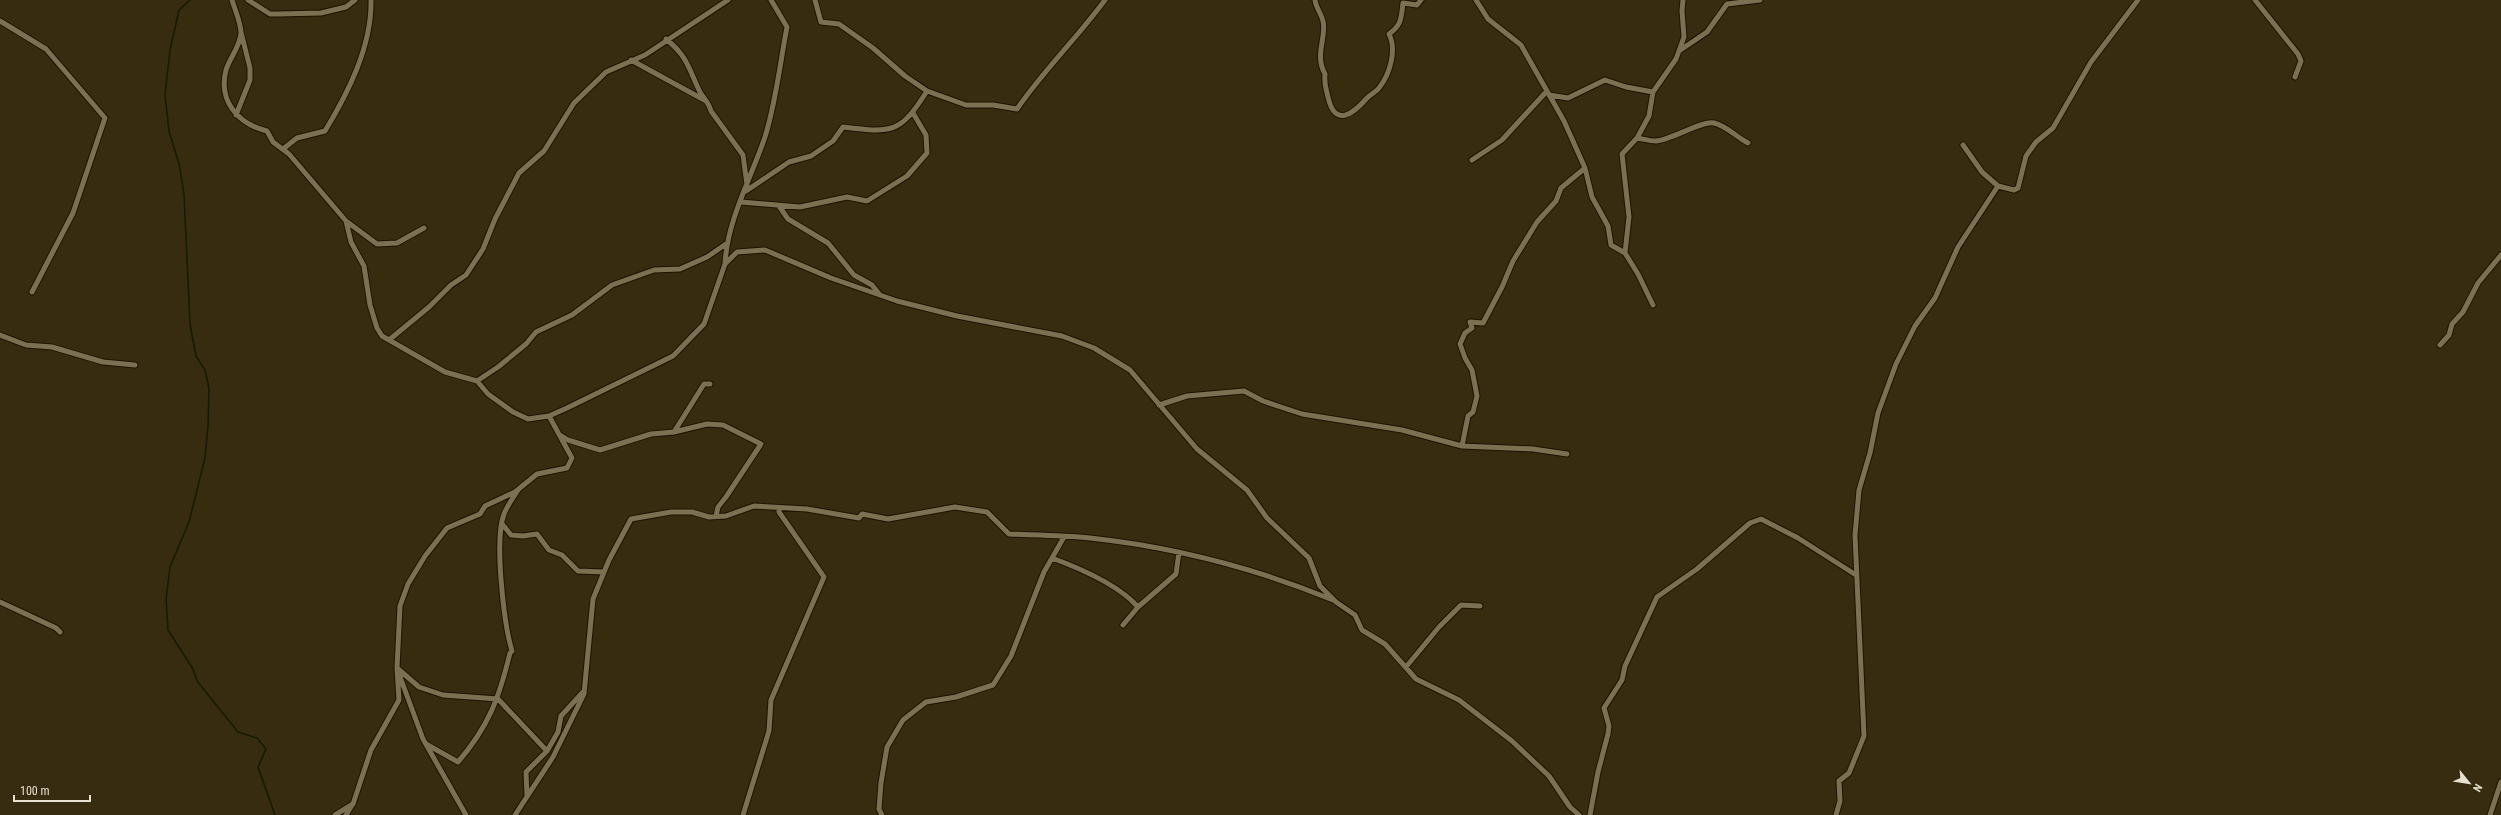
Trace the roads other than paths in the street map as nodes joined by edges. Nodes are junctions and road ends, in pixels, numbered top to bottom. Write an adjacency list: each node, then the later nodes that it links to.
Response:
1 (232, 0): 17 (street)
2 (248, 0): 3 (street)
3 (355, 0)
4 (371, 0): 31 (street)
5 (728, 0): 18 (street)
6 (771, 0): 34 (street)
7 (814, 0): 22 (street)
8 (1105, 0): 22 (street)
9 (1314, 0): 10 (street)
10 (1421, 0)
11 (1476, 0): 24 (street)
12 (1683, 0): 19 (street)
13 (1760, 0): 19 (street)
14 (2138, 0): 35 (street)
15 (2255, 0): 21 (street)
16 (0, 21): 45 (street)
17 (241, 31): 27 (street); 27 (street)
18 (666, 39): 20 (street); 25 (street)
19 (1679, 51): 23 (street)
20 (631, 60): 25 (street); 49 (street)
21 (2295, 77)
22 (927, 91): 26 (street)
23 (1653, 92): 24 (street); 28 (street)
24 (1547, 94): 32 (street); 33 (street)
25 (709, 102): 34 (street)
26 (913, 113): 36 (street); 38 (street)
27 (236, 115): 31 (street)
28 (1637, 138): 29 (street); 42 (street)
29 (1748, 143)
30 (1963, 145): 35 (street)
31 (283, 149): 39 (street)
32 (1472, 160)
33 (1585, 168): 42 (street); 58 (street)
34 (748, 185): 36 (street)
35 (1998, 186): 68 (street)
36 (745, 191): 37 (street)
37 (741, 202): 38 (street); 41 (street)
38 (779, 206): 46 (street)
39 (346, 221): 40 (street); 49 (street)
40 (424, 228)
41 (726, 244): 44 (street); 52 (street)
42 (1625, 253): 47 (street)
43 (2501, 255): 50 (street)
44 (725, 264): 46 (street); 55 (street)
45 (32, 292)
46 (880, 295): 54 (street)
47 (1653, 305)
48 (0, 335): 51 (street)
49 (389, 340): 52 (street)
50 (2440, 345)
51 (135, 365)
52 (477, 382): 55 (street)
53 (710, 384): 56 (street)
54 (1159, 405): 58 (street); 70 (street)
55 (549, 416): 57 (street)
56 (674, 432): 57 (street); 62 (street)
57 (559, 434): 60 (street)
58 (1462, 446): 59 (street)
59 (1567, 454)
60 (518, 489): 63 (street); 76 (street)
61 (779, 508): 62 (street); 64 (street); 88 (street)
62 (716, 516): 67 (street)
63 (503, 524): 67 (street); 78 (street)
64 (1064, 537): 65 (street); 66 (street)
65 (1179, 552): 70 (street); 72 (street)
66 (1052, 558): 72 (street); 89 (street)
67 (604, 572): 77 (street)
68 (1856, 575): 91 (street); 92 (street)
69 (0, 602): 74 (street)
70 (1336, 602): 75 (street)
71 (1480, 606): 75 (street)
72 (1138, 607): 73 (street)
73 (1123, 625)
74 (60, 632)
75 (1406, 667): 90 (street)
76 (397, 668): 78 (street); 79 (street); 83 (street)
77 (584, 692): 80 (street); 82 (street)
78 (498, 699): 79 (street); 80 (street)
79 (426, 744): 86 (street)
80 (547, 751): 82 (street)
81 (2501, 782): 93 (street)
82 (527, 796): 87 (street)
83 (353, 804): 84 (street); 85 (street)
84 (335, 815)
85 (346, 815)
86 (466, 815)
87 (516, 815)
88 (743, 815)
89 (882, 815)
90 (1579, 815)
91 (1590, 815)
92 (1836, 815)
93 (2490, 815)

